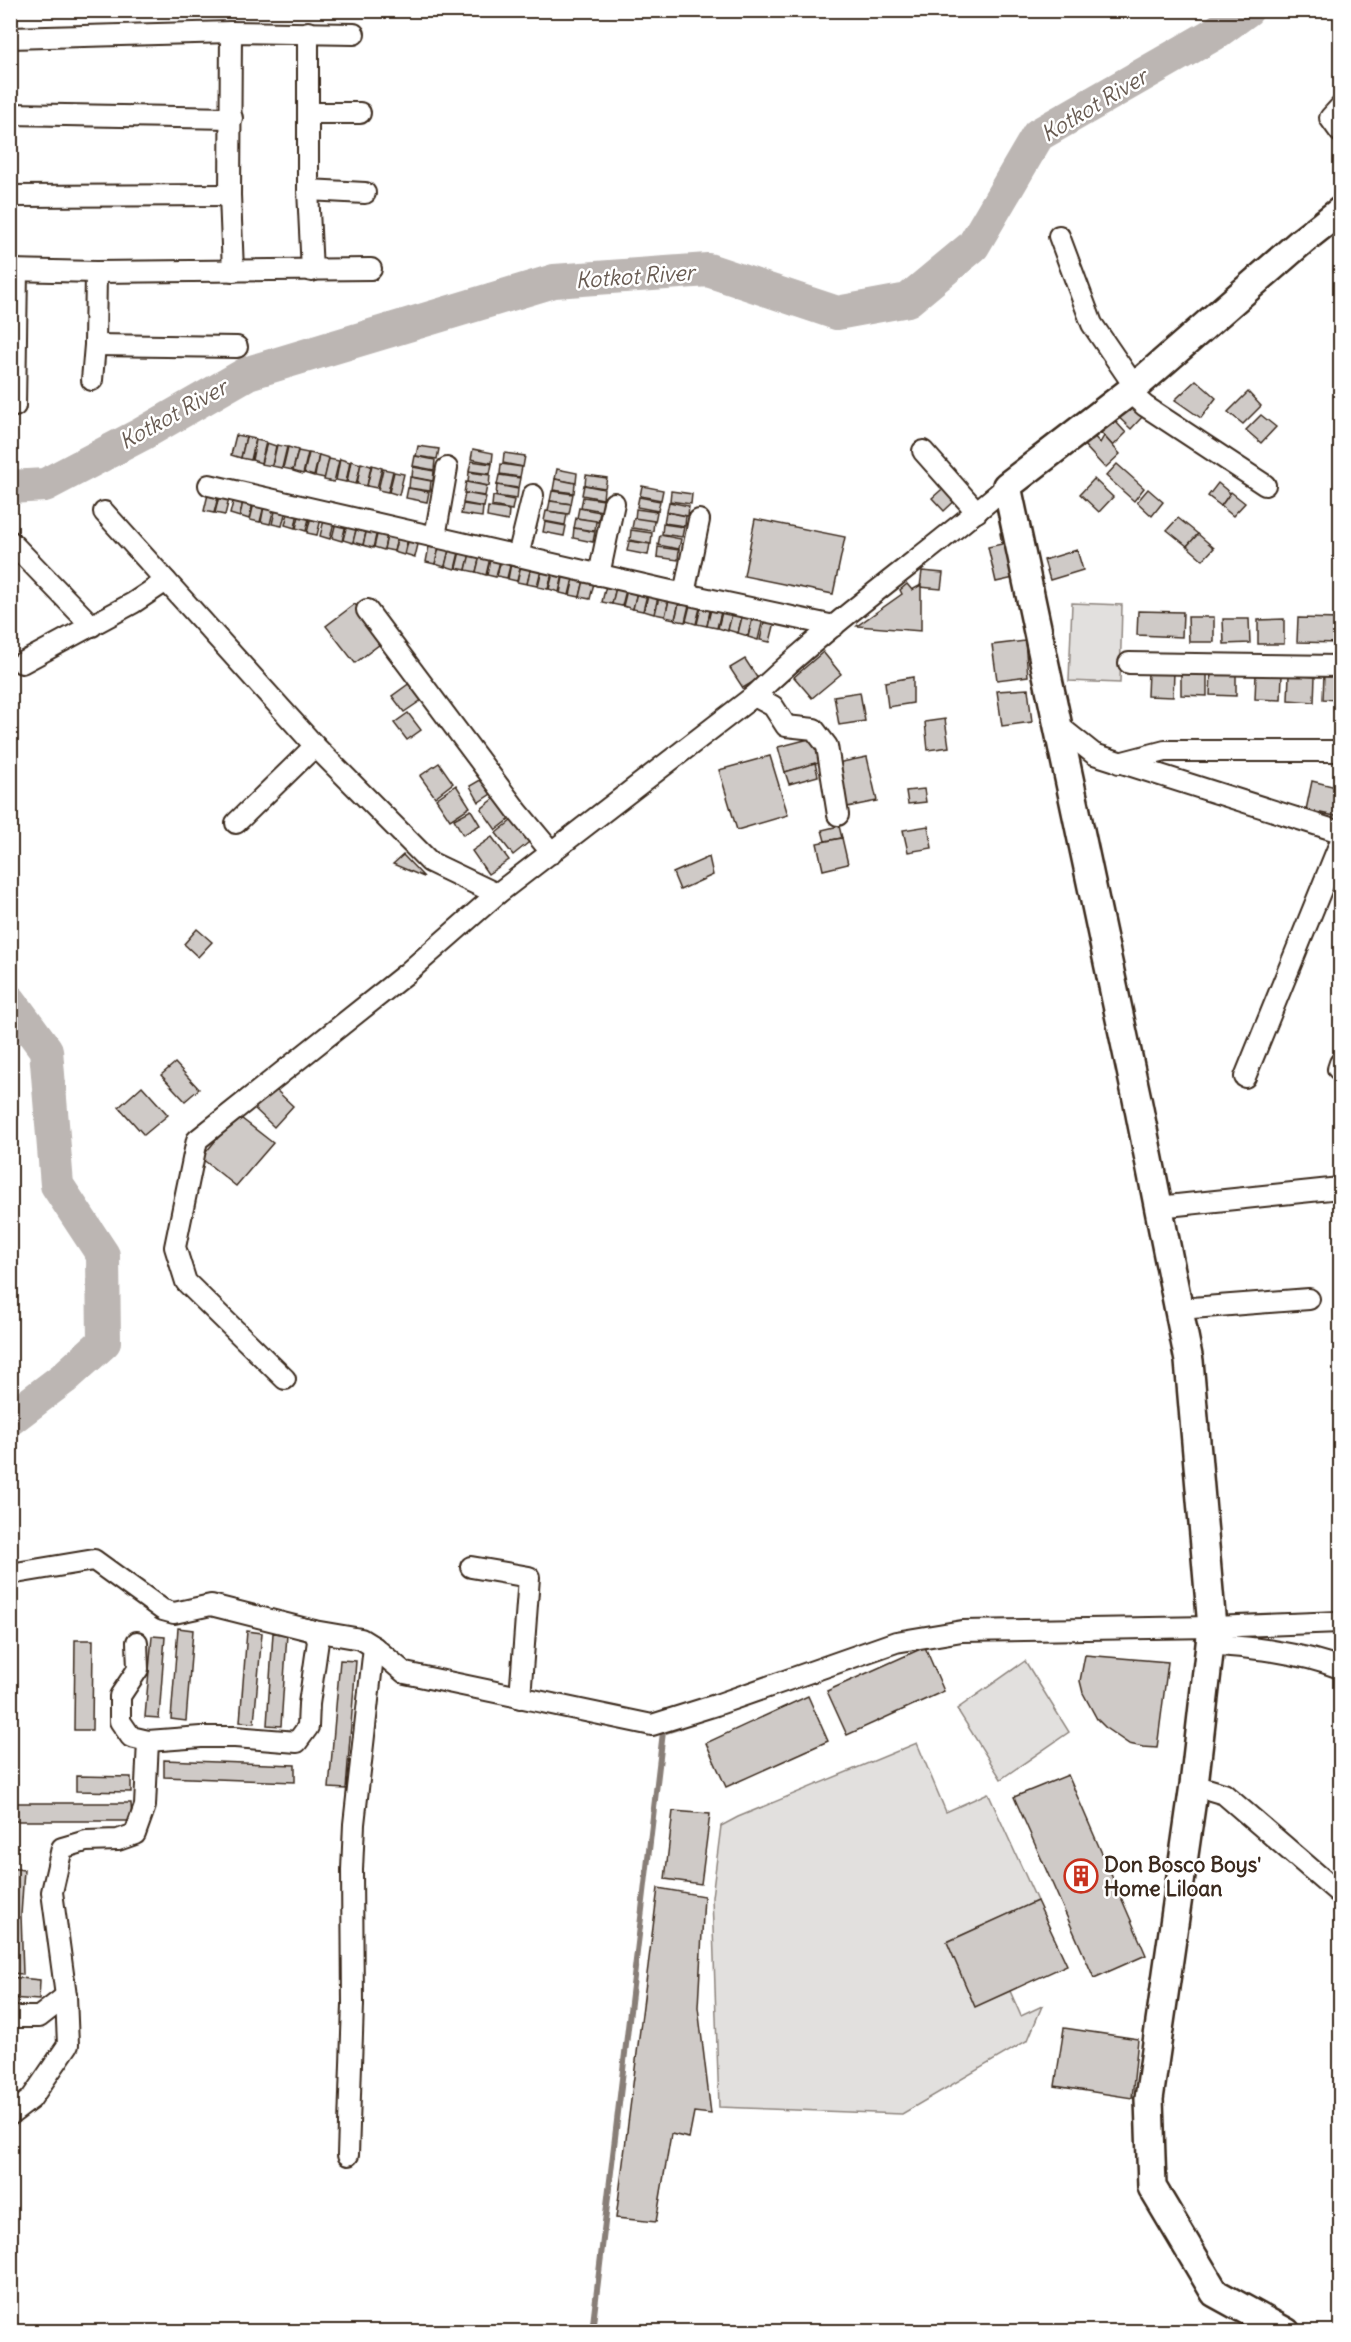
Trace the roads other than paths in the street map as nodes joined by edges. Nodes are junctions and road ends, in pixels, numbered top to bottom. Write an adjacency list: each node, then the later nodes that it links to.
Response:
1 (308, 32): 2 (street); 3 (street); 6 (street)
2 (231, 33): 4 (street); 9 (street)
3 (354, 34)
4 (10, 38)
5 (1341, 107): 10 (street)
6 (308, 113): 7 (street); 11 (street)
7 (360, 113)
8 (10, 114): 9 (street)
9 (232, 118): 13 (street)
10 (1341, 132)
11 (308, 190): 12 (street); 20 (street)
12 (365, 193)
13 (230, 195): 14 (street); 19 (street)
14 (10, 196)
15 (1341, 211): 25 (street)
16 (1059, 236): 25 (street)
17 (371, 269): 20 (street)
18 (14, 270): 21 (street); 26 (street)
19 (233, 271): 20 (street); 21 (street)
20 (312, 271)
21 (96, 272): 22 (street)
22 (95, 345): 23 (street); 24 (street)
23 (237, 347)
24 (92, 380)
25 (1132, 389): 30 (street); 31 (street)
26 (15, 406)
27 (923, 451): 35 (street)
28 (447, 468): 37 (street)
29 (209, 485): 37 (street)
30 (1266, 485)
31 (1007, 486): 35 (street); 50 (street)
32 (533, 495): 39 (street)
33 (614, 503): 40 (street)
34 (104, 512): 41 (street)
35 (977, 512): 45 (street)
36 (699, 520): 42 (street)
37 (435, 537): 39 (street)
38 (10, 541): 44 (street)
39 (518, 556): 40 (street)
40 (599, 574): 42 (street)
41 (166, 580): 44 (street); 51 (street)
42 (684, 594): 45 (street)
43 (366, 610): 58 (street)
44 (92, 626): 46 (street)
45 (834, 626): 49 (street)
46 (22, 663)
47 (1129, 663): 48 (street)
48 (1341, 666)
49 (754, 696): 54 (street); 58 (street)
50 (1059, 726): 53 (street); 62 (street)
51 (315, 746): 55 (street); 59 (street)
52 (1341, 751): 53 (street)
53 (1119, 763): 56 (street)
54 (838, 816)
55 (236, 824)
56 (1341, 832)
57 (1341, 843): 60 (street)
58 (552, 853): 59 (street)
59 (497, 894): 65 (street)
60 (1245, 1077)
61 (1341, 1188): 62 (street)
62 (1158, 1207): 64 (street)
63 (1309, 1299): 64 (street)
64 (1179, 1309): 70 (street)
65 (285, 1379)
66 (471, 1567): 74 (street)
67 (10, 1574): 69 (street)
68 (1341, 1622): 70 (street)
69 (314, 1631): 72 (street); 75 (street)
70 (1211, 1635): 73 (street); 74 (street); 76 (street)
71 (137, 1642): 75 (street)
72 (374, 1647): 74 (street); 81 (street)
73 (1341, 1668)
74 (520, 1698)
75 (148, 1741): 78 (street)
76 (1194, 1785): 77 (street); 82 (street)
77 (1341, 1894)
78 (66, 1996): 79 (street); 80 (street)
79 (10, 2017)
80 (10, 2115)
81 (348, 2155)
82 (1286, 2331)

